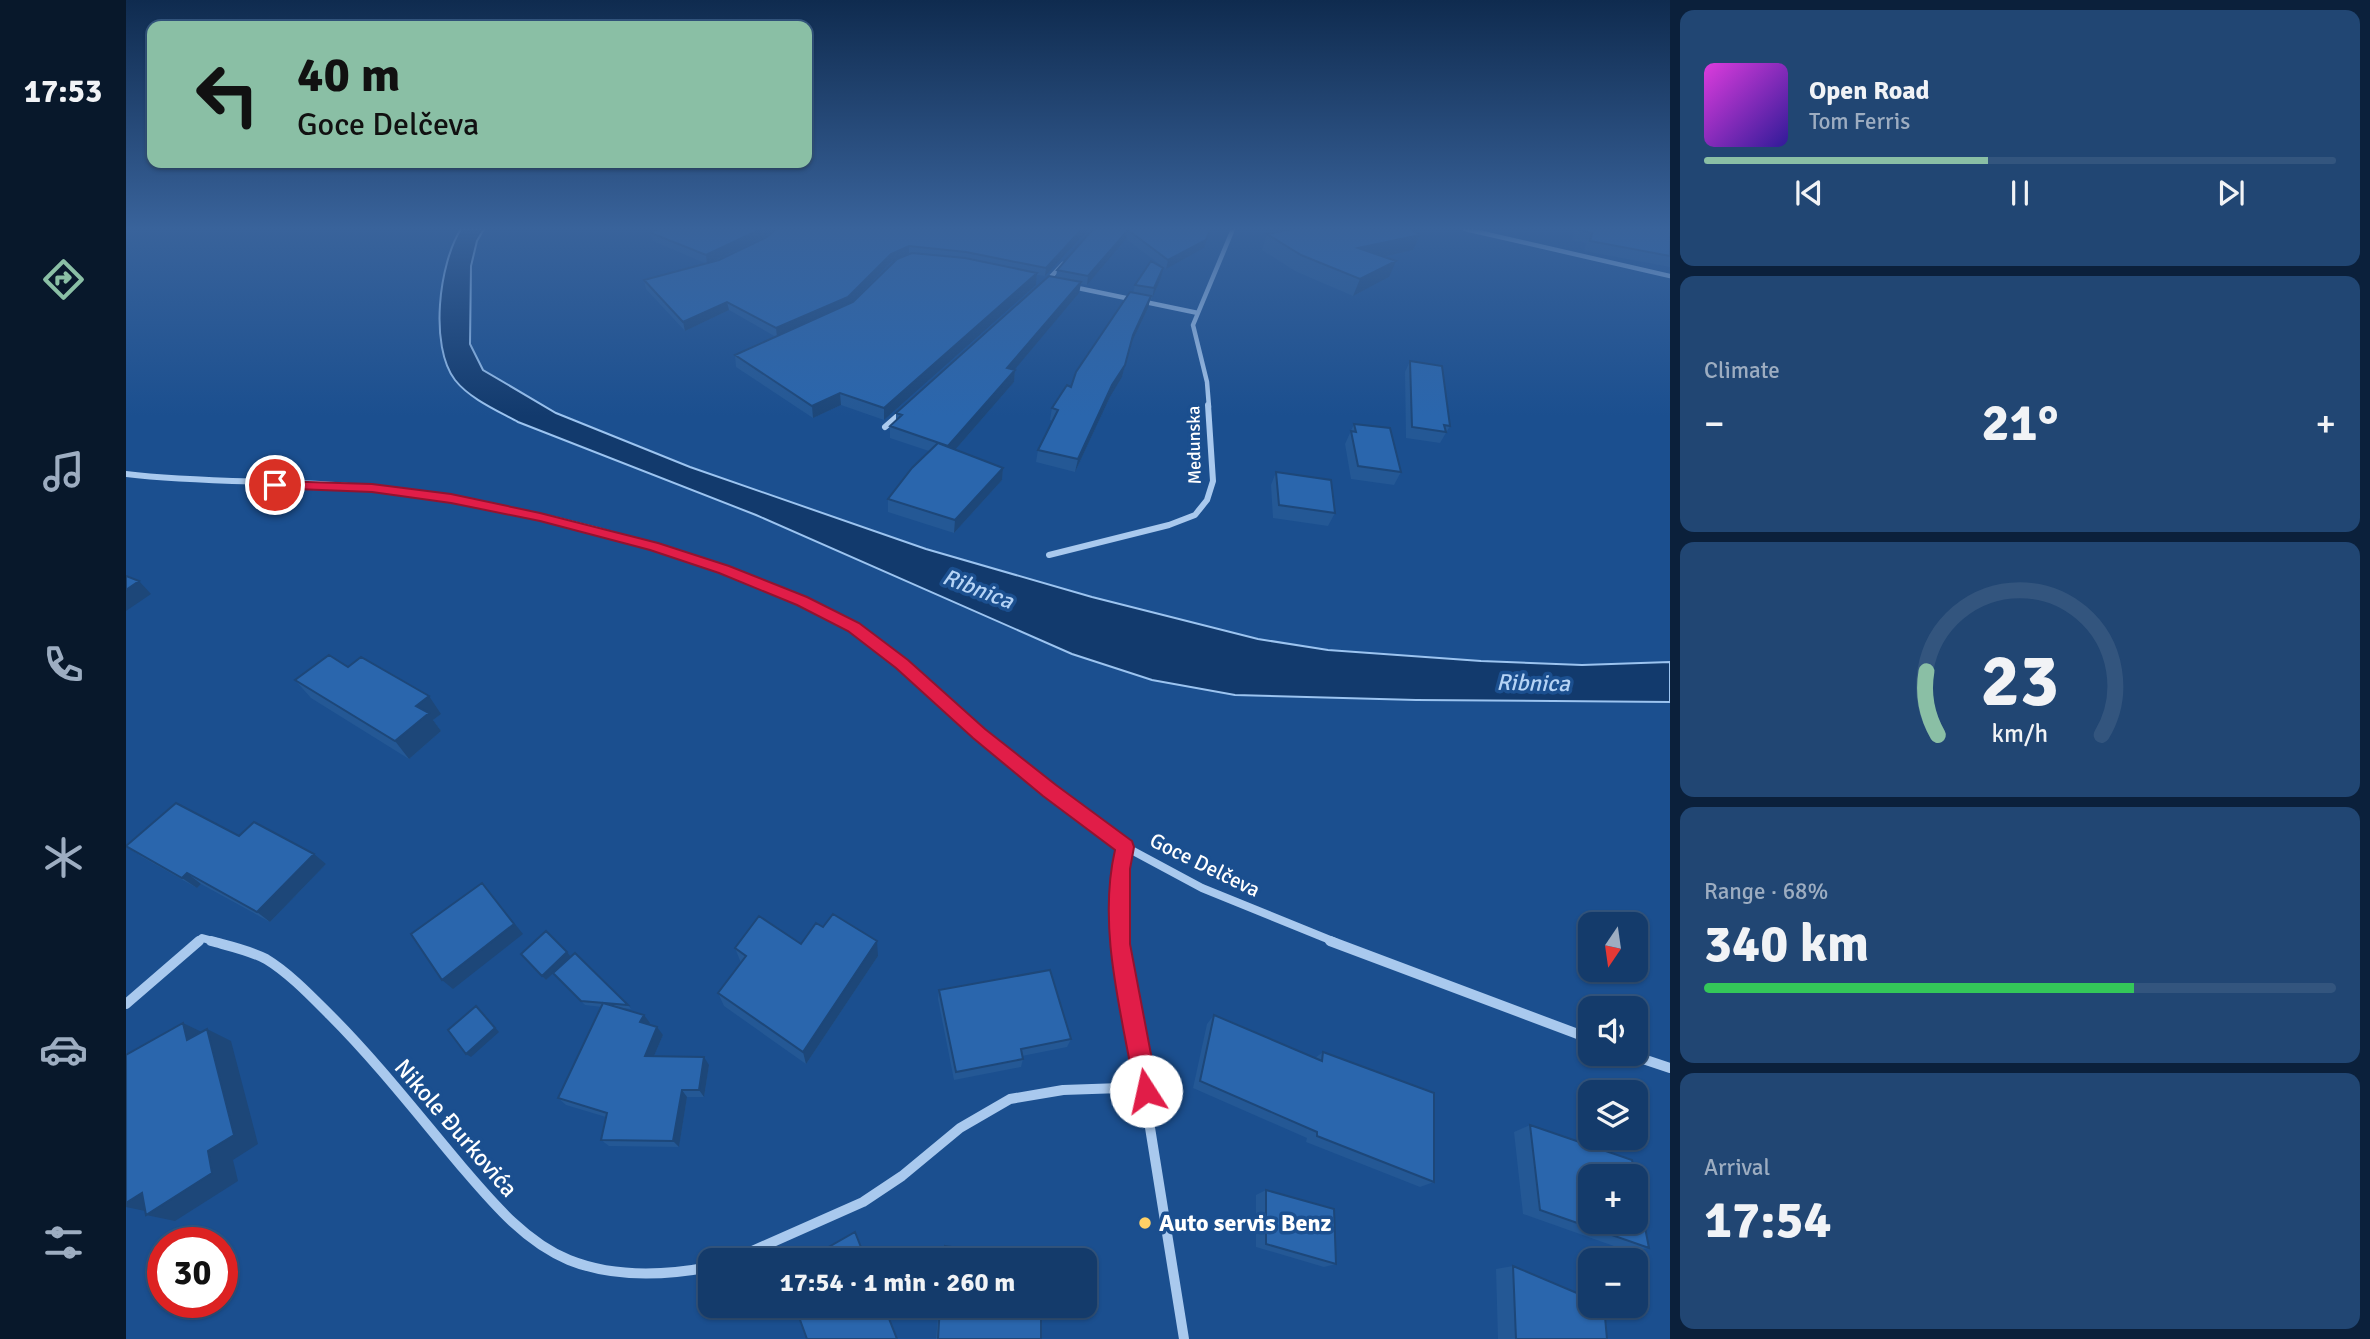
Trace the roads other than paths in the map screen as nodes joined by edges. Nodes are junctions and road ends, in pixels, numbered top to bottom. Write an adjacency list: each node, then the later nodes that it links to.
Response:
1 (1096, 291): 3 (street)
2 (1207, 291): 3 (street, Medunska)
3 (1198, 313): 7 (street, Medunska)
4 (905, 409): 5 (street)
5 (885, 428)
6 (126, 474): 8 (street, Goce Delčeva)
7 (1049, 555)
8 (1125, 847): 10 (street, Goce Delčeva); 13 (street)
9 (126, 1004): 15 (street, Nikole Đurkovića)
10 (1578, 1034)
11 (1648, 1061): 12 (street)
12 (1670, 1068)
13 (1146, 1091): 14 (street); 16 (street)
14 (759, 1248)
15 (698, 1269)
16 (1184, 1339)

